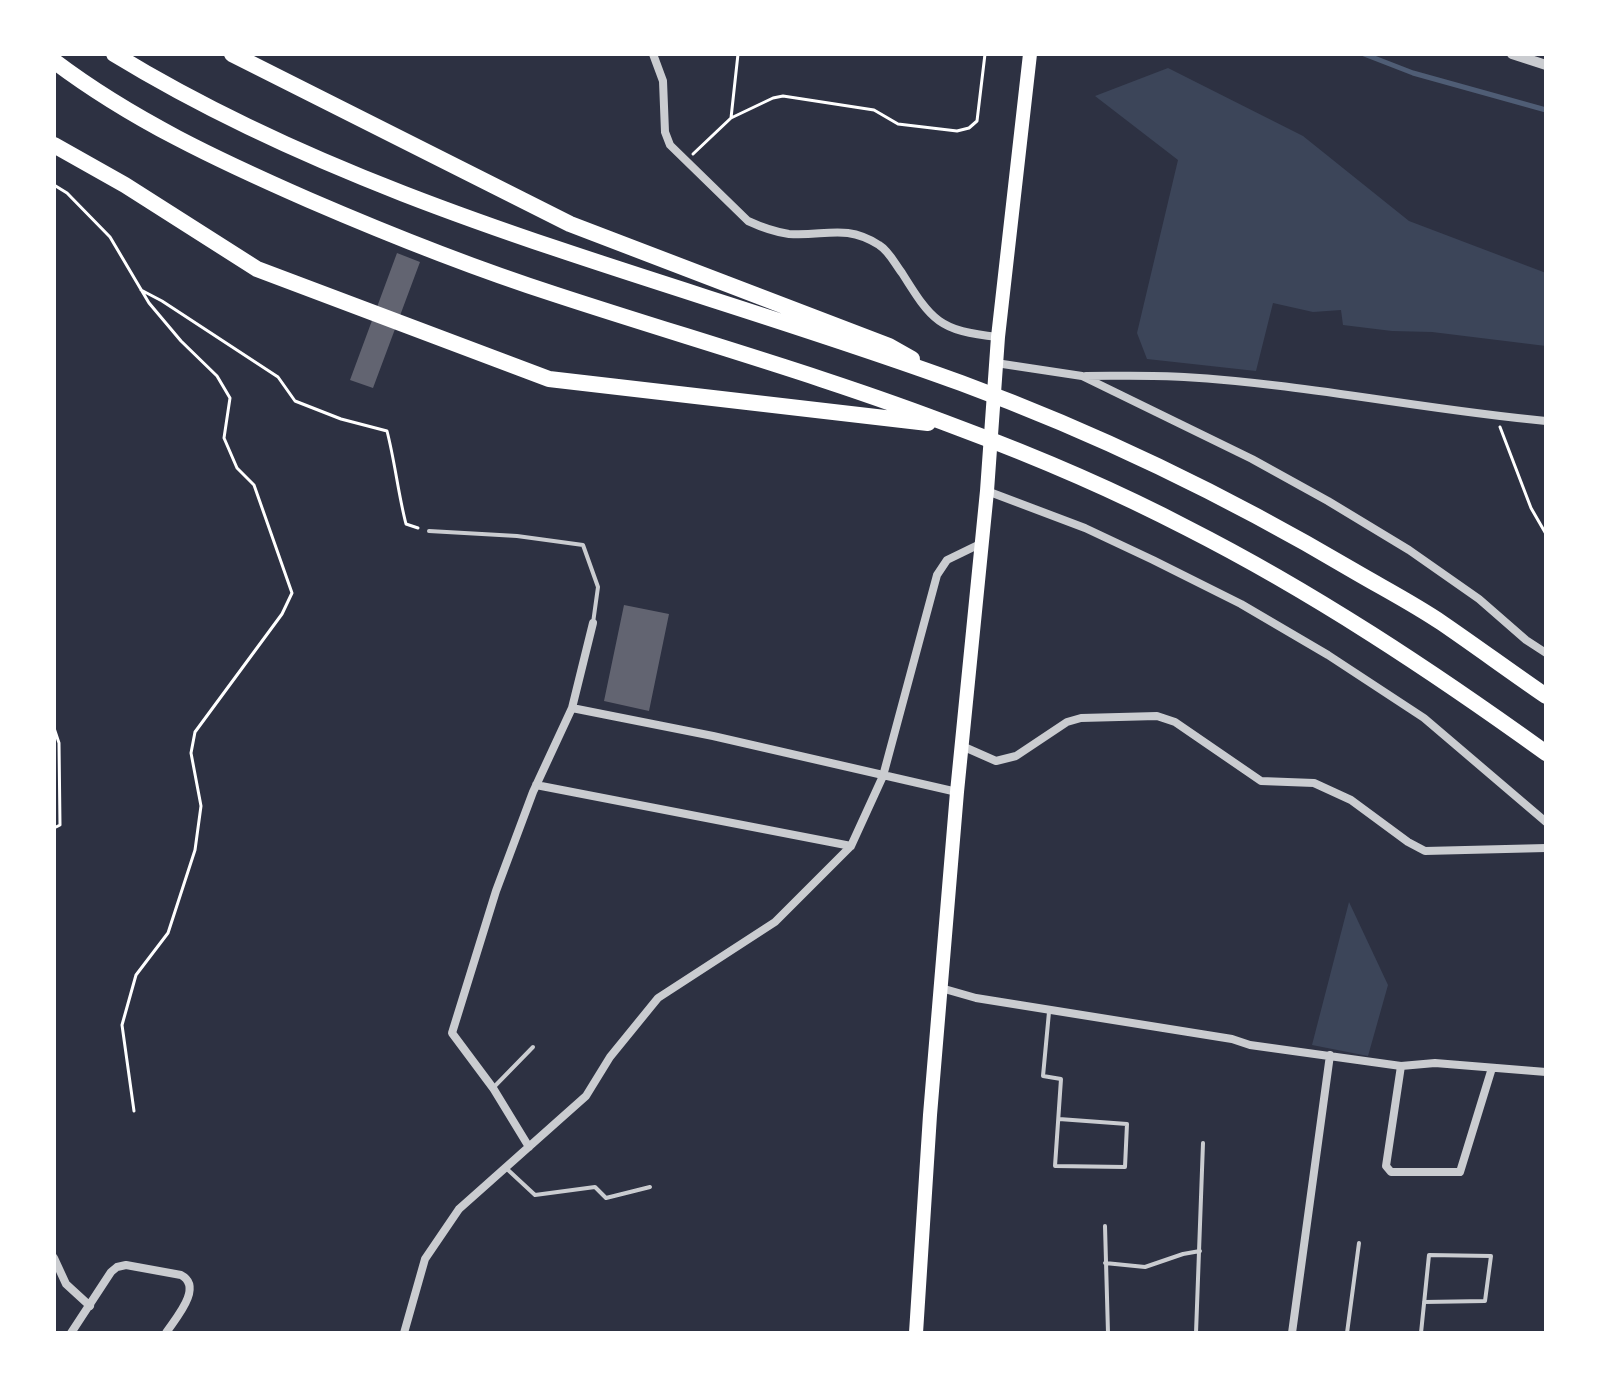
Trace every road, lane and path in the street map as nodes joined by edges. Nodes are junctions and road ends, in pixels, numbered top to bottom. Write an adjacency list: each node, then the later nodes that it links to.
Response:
1 (114, 54): 18 (highway)
2 (232, 54): 18 (highway)
3 (653, 54): 12 (street)
4 (738, 54): 10 (path)
5 (985, 54): 10 (path)
6 (1030, 54): 15 (main road)
7 (1515, 55): 9 (street)
8 (54, 61): 21 (highway)
9 (1546, 65)
10 (731, 118): 12 (path)
11 (54, 145): 21 (highway)
12 (685, 162): 15 (street)
13 (54, 185): 14 (path)
14 (141, 290): 23 (path); 50 (path)
15 (998, 337): 16 (main road)
16 (996, 363): 17 (street); 22 (main road)
17 (1082, 376): 19 (street); 27 (street)
18 (958, 382): 29 (highway)
19 (1495, 416): 20 (street); 24 (path)
20 (1546, 421)
21 (957, 427): 28 (highway)
22 (987, 491): 25 (main road); 38 (street)
23 (429, 531): 26 (lane)
24 (1546, 534)
25 (982, 543): 32 (main road); 35 (street)
26 (593, 623): 30 (street)
27 (1546, 653)
28 (1410, 659): 33 (highway); 34 (highway)
29 (1546, 696)
30 (572, 708): 35 (street); 36 (street)
31 (54, 728): 39 (path)
32 (962, 746): 37 (main road); 41 (street)
33 (1546, 753)
34 (1546, 766)
35 (883, 776): 37 (street); 40 (street)
36 (536, 785): 40 (street); 49 (street)
37 (957, 792): 42 (main road)
38 (1546, 822)
39 (54, 828)
40 (851, 846): 53 (street)
41 (1546, 848)
42 (941, 988): 43 (street); 66 (main road)
43 (1049, 1009): 45 (street); 51 (lane)
44 (533, 1047): 49 (lane)
45 (1330, 1055): 46 (street); 69 (street)
46 (1401, 1066): 47 (street); 47 (street)
47 (1492, 1068): 48 (street)
48 (1546, 1072)
49 (493, 1088): 53 (street)
50 (134, 1111)
51 (1059, 1119): 51 (lane)
52 (1203, 1143): 58 (lane)
53 (529, 1147): 54 (street)
54 (505, 1168): 55 (lane); 65 (street)
55 (650, 1187)
56 (1105, 1226): 60 (lane)
57 (1359, 1243): 70 (lane)
58 (1200, 1251): 60 (lane); 68 (lane)
59 (54, 1258): 62 (street)
60 (1105, 1263): 67 (lane)
61 (1424, 1302): 61 (lane); 71 (lane)
62 (90, 1306): 63 (street); 64 (street)
63 (71, 1333)
64 (166, 1333)
65 (404, 1333)
66 (916, 1333)
67 (1108, 1333)
68 (1196, 1333)
69 (1292, 1333)
70 (1347, 1333)
71 (1421, 1333)

